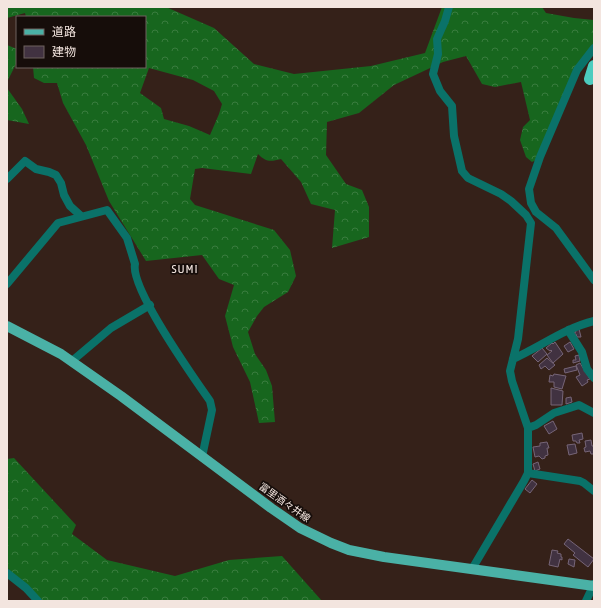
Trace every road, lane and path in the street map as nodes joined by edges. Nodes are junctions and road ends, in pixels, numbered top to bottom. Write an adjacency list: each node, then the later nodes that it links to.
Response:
1 (449, 7): 8 (street)
2 (594, 48): 7 (street)
3 (594, 66): 4 (highway)
4 (590, 79)
5 (7, 179): 6 (street)
6 (81, 216): 10 (street); 11 (street)
7 (542, 218): 8 (street); 9 (street)
8 (531, 223): 15 (street)
9 (594, 280)
10 (7, 284)
11 (150, 305): 16 (street); 20 (street)
12 (594, 322): 14 (street)
13 (7, 326): 16 (main road, 富里酒々井線)
14 (568, 330): 15 (street); 17 (street)
15 (513, 359): 19 (street)
16 (72, 361): 20 (main road, 富里酒々井線)
17 (594, 378)
18 (594, 413): 19 (street)
19 (528, 428): 21 (street)
20 (202, 457): 23 (main road, 富里酒々井線)
21 (528, 473): 22 (street); 23 (street)
22 (594, 491)
23 (472, 569): 25 (main road, 富里酒々井線)
24 (7, 573): 26 (street)
25 (594, 585): 27 (street)
26 (38, 601)
27 (586, 601)

